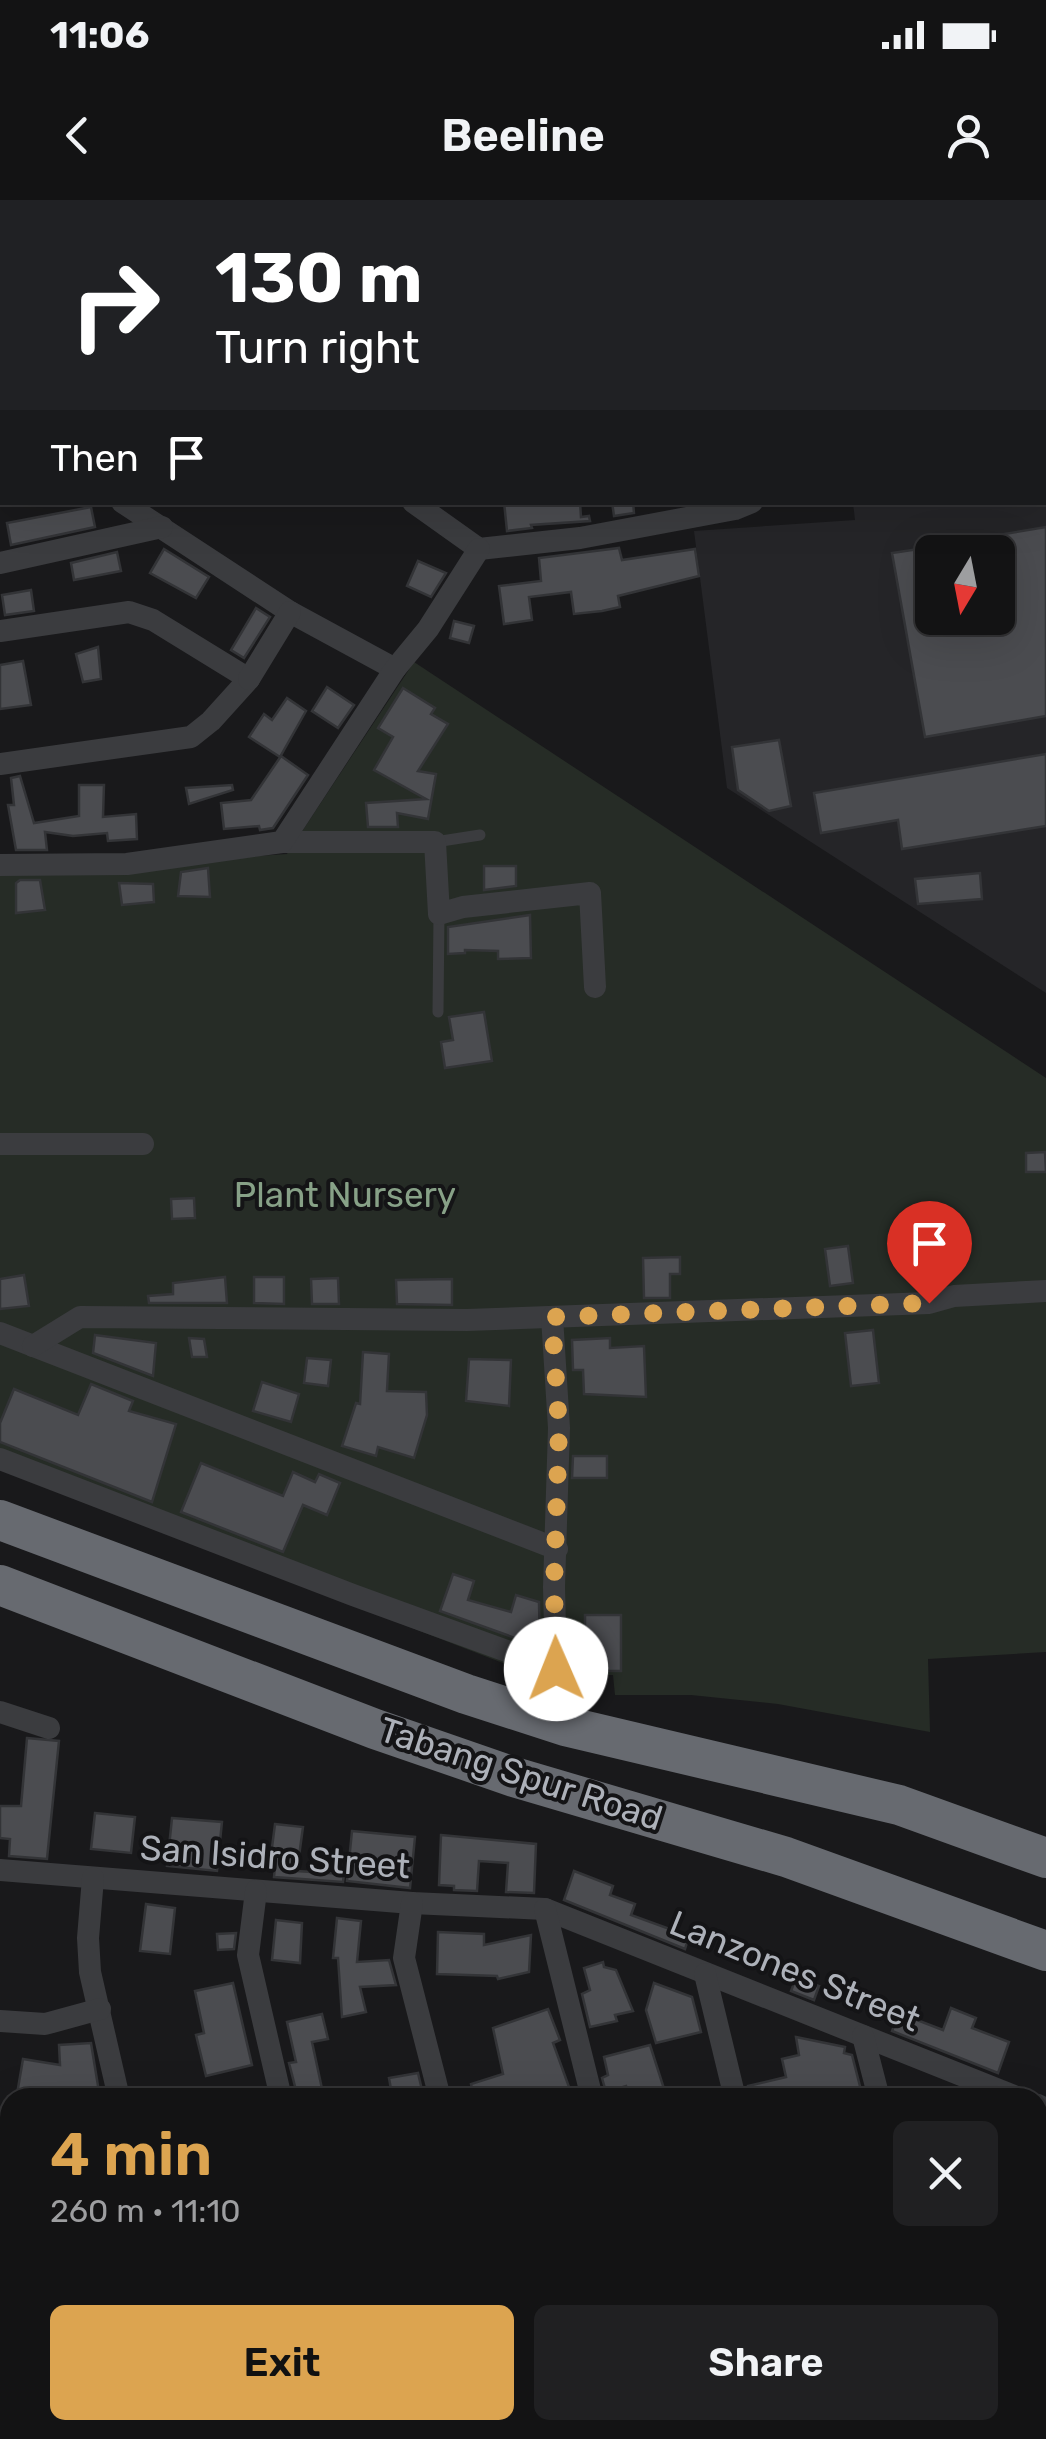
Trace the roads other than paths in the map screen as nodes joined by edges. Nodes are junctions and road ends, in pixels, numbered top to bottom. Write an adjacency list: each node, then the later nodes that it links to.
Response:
1 (127, 505): 4 (street)
2 (417, 505): 5 (street)
3 (745, 505): 5 (street)
4 (162, 527): 6 (street); 7 (street)
5 (479, 549): 9 (street)
6 (0, 563)
7 (290, 612): 9 (street); 10 (street)
8 (0, 631): 10 (street)
9 (395, 668): 13 (street)
10 (248, 679): 11 (street)
11 (0, 764)
12 (480, 835): 14 (lane)
13 (282, 842): 14 (street); 15 (street)
14 (435, 842): 16 (street)
15 (0, 865)
16 (439, 914): 17 (street); 18 (lane)
17 (595, 987)
18 (438, 1012)
19 (0, 1144): 20 (street)
20 (143, 1144)
21 (1046, 1291): 22 (street)
22 (552, 1317): 24 (street); 27 (street)
23 (0, 1333): 24 (street)
24 (33, 1346): 27 (street)
25 (0, 1459): 27 (street)
26 (0, 1520): 31 (highway, Tabang Spur Road)
27 (557, 1549)
28 (0, 1585): 37 (highway, Tabang Spur Road)
29 (0, 1712): 30 (street)
30 (48, 1728)
31 (1046, 1858)
32 (0, 1870): 33 (street, San Isidro Street)
33 (93, 1878): 34 (street, San Isidro Street); 39 (street)
34 (256, 1891): 35 (street, San Isidro Street); 43 (street)
35 (412, 1904): 36 (street, San Isidro Street); 44 (street)
36 (545, 1909): 38 (street, Lanzones Street); 45 (street)
37 (1046, 1952)
38 (705, 1974): 41 (street, Lanzones Street); 46 (street)
39 (100, 2008): 40 (street); 42 (street)
40 (0, 2021)
41 (862, 2036): 47 (street); 48 (street, Lanzones Street)
42 (117, 2088)
43 (278, 2088)
44 (437, 2088)
45 (590, 2088)
46 (732, 2088)
47 (876, 2088)
48 (993, 2088)

